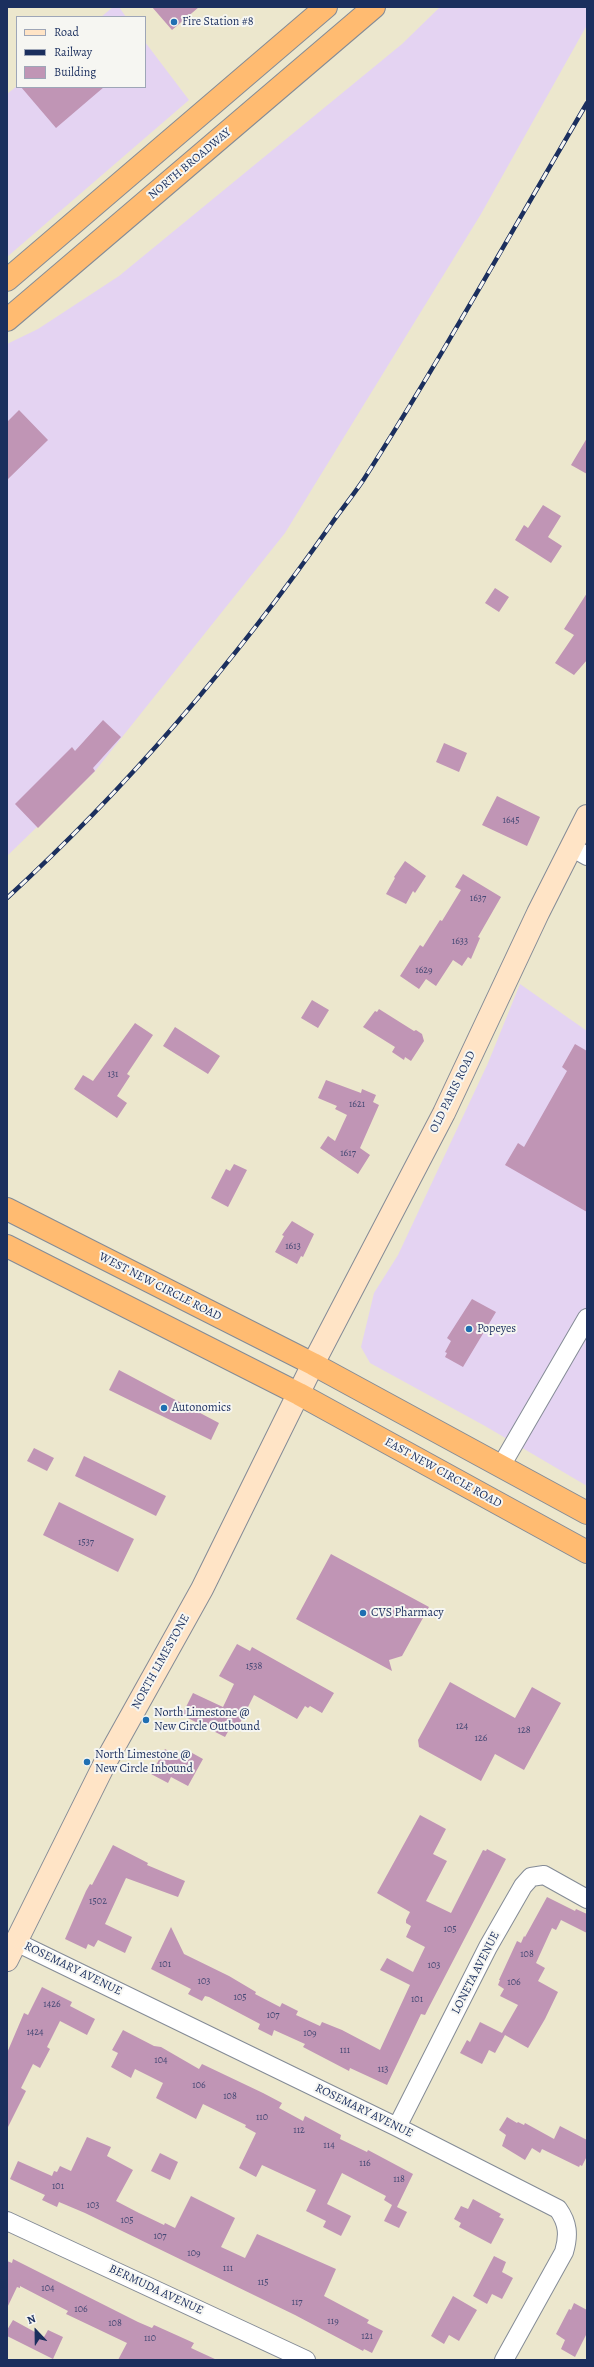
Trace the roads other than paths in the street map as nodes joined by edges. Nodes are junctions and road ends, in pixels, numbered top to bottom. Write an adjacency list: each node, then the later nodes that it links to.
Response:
1 (326, 7): 3 (highway)
2 (374, 7): 4 (highway, NORTH BROADWAY)
3 (7, 280)
4 (7, 320)
5 (587, 816): 6 (street, OLD PARIS ROAD)
6 (579, 852): 10 (street, OLD PARIS ROAD)
7 (7, 1209): 10 (highway, WEST NEW CIRCLE ROAD)
8 (7, 1246): 11 (highway)
9 (587, 1318): 12 (street)
10 (313, 1364): 11 (street, NORTH LIMESTONE); 12 (highway)
11 (298, 1394): 14 (highway, EAST NEW CIRCLE ROAD); 16 (street, NORTH LIMESTONE)
12 (501, 1466): 13 (highway)
13 (587, 1513)
14 (587, 1552)
15 (587, 1899): 17 (street, LONETA AVENUE)
16 (12, 1951): 17 (street, ROSEMARY AVENUE)
17 (397, 2127): 20 (street, ROSEMARY AVENUE)
18 (7, 2221): 19 (street, BERMUDA AVENUE)
19 (306, 2360)
20 (504, 2360)

